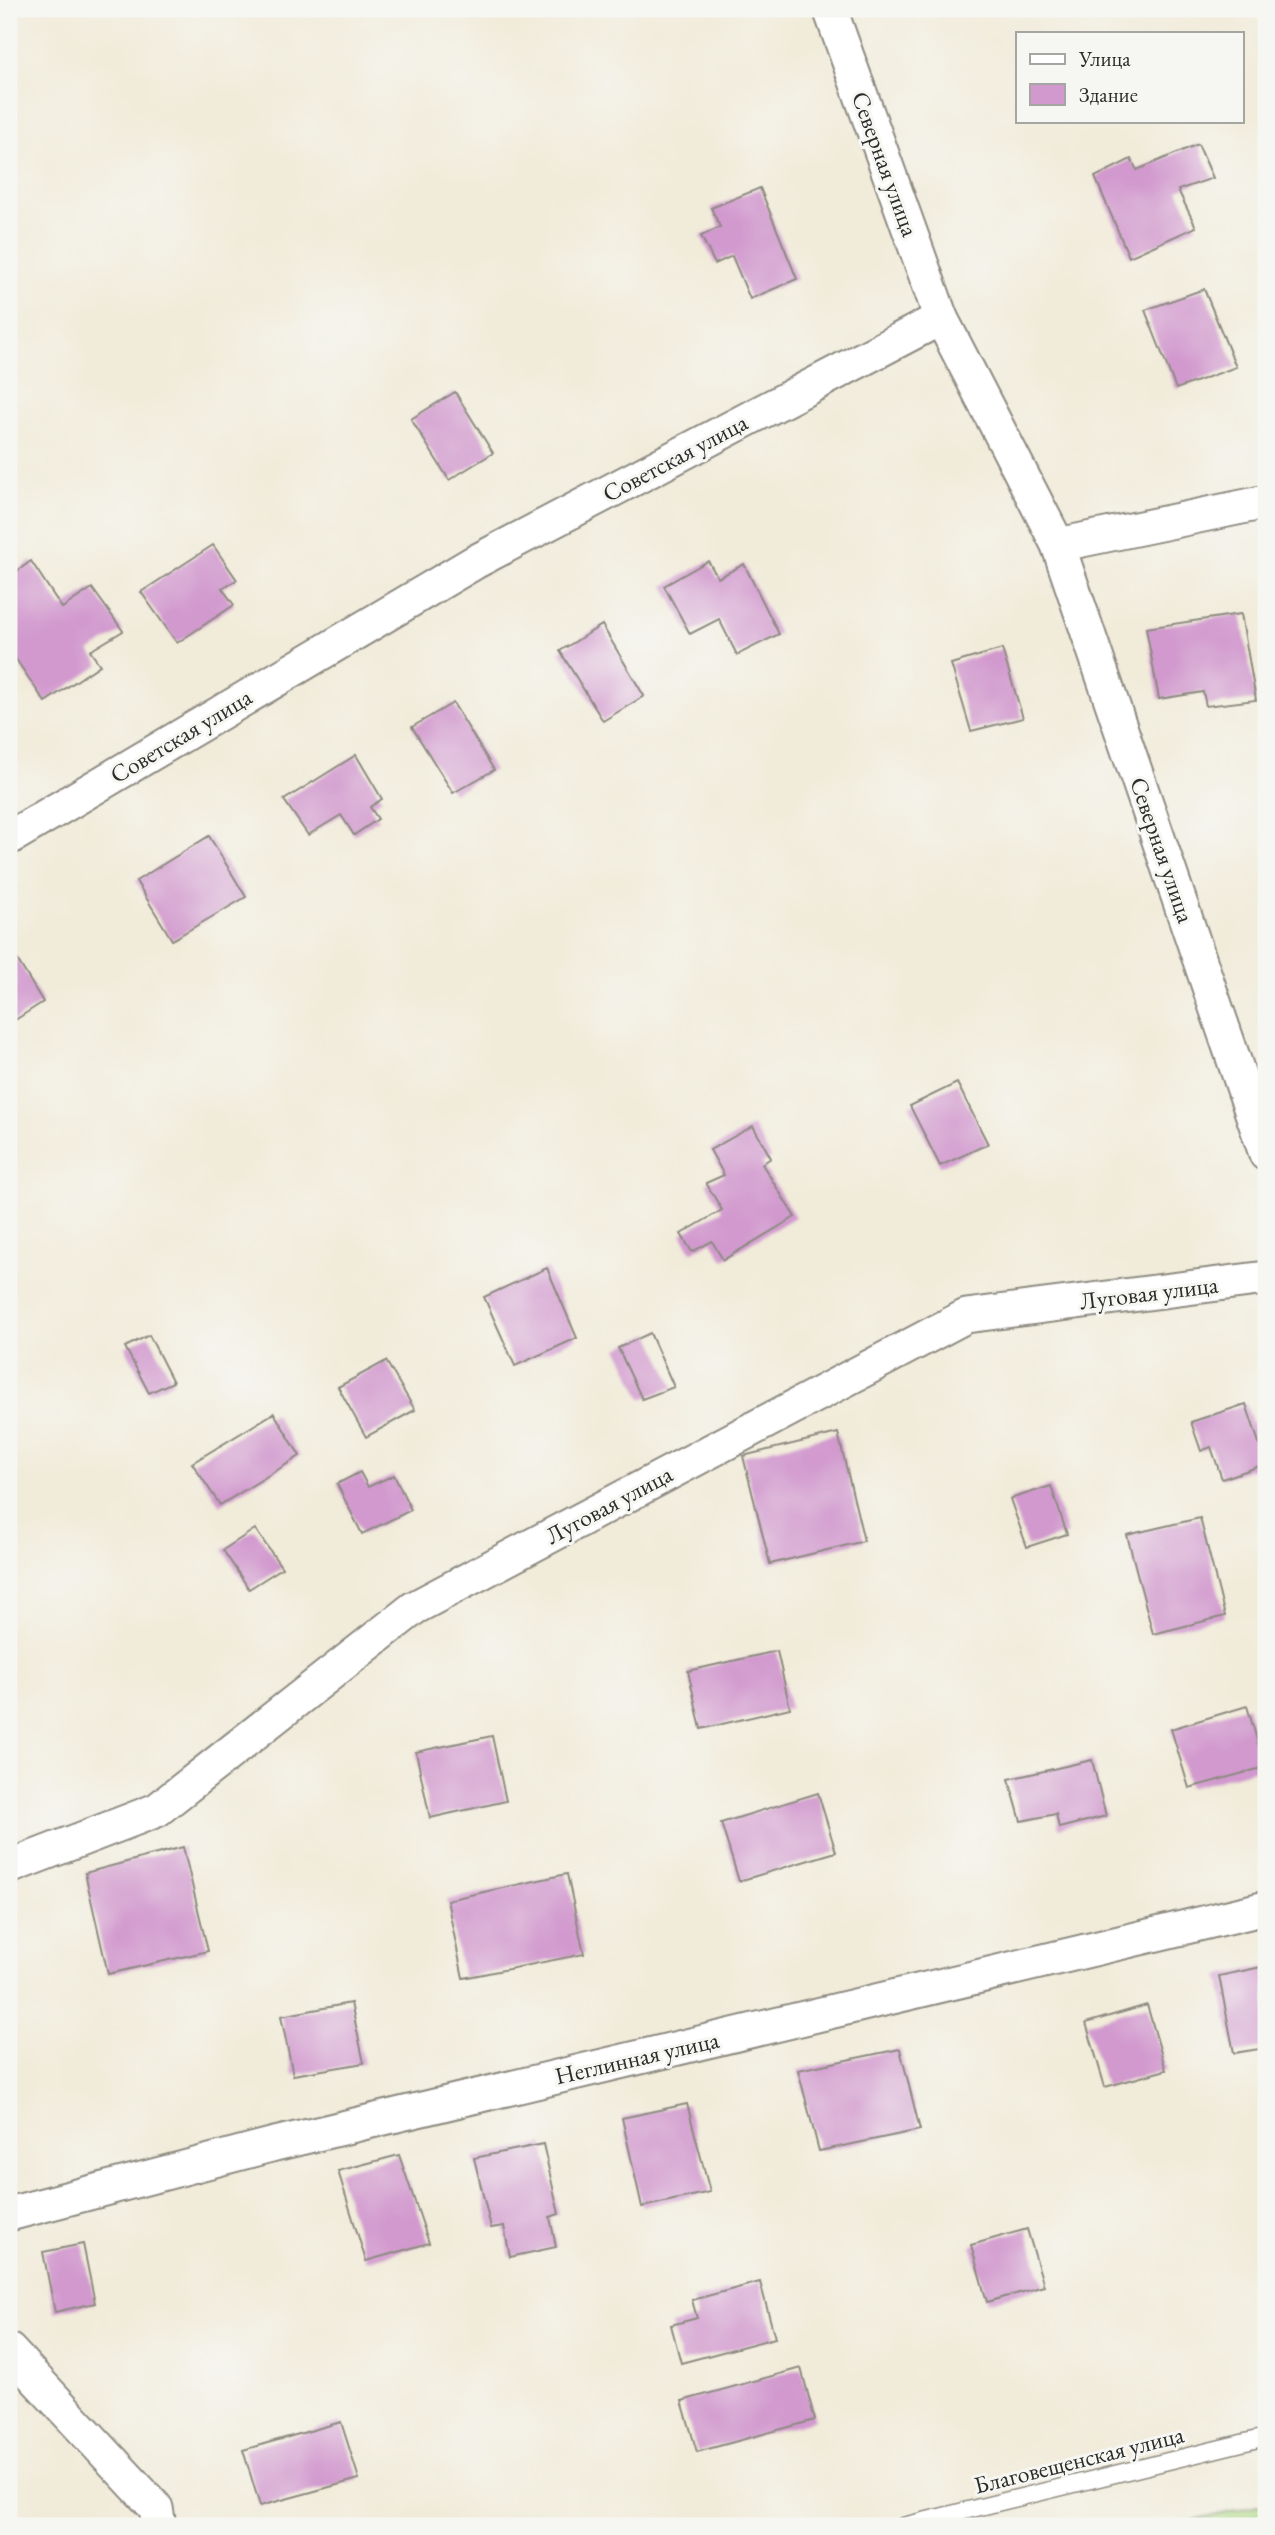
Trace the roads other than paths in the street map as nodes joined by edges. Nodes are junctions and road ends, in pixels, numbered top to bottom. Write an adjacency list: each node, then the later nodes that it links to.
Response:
1 (830, 9): 2 (street, Северная улица)
2 (941, 318): 4 (street); 5 (street, Советская улица)
3 (1266, 502): 4 (street)
4 (1058, 545): 6 (street, Северная улица)
5 (9, 838)
6 (1266, 1154)
7 (1266, 1278): 8 (street, Луговая улица)
8 (9, 1867)
9 (1266, 1908): 10 (street, Неглинная улица)
10 (9, 2214)
11 (9, 2350): 13 (street)
12 (1266, 2437): 14 (lane, Благовещенская улица)
13 (159, 2526)
14 (902, 2526)

